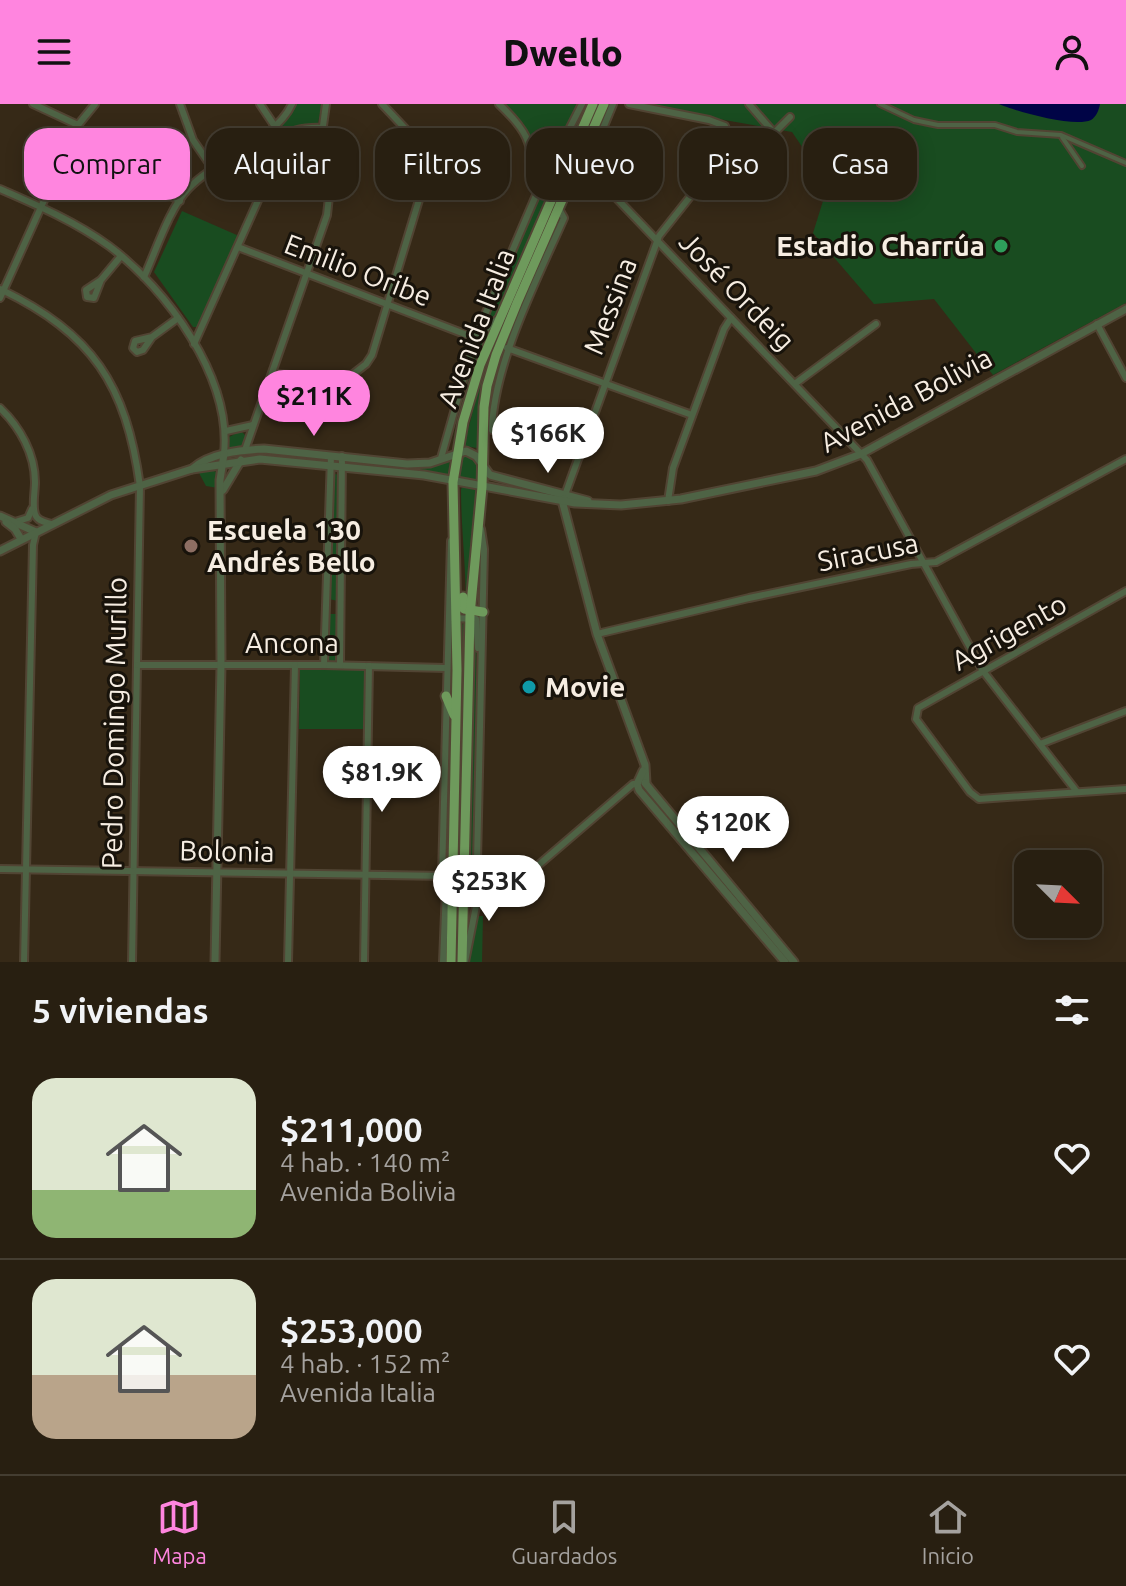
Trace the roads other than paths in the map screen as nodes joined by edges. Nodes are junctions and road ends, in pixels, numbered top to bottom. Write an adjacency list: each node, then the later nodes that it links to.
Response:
1 (33, 104): 17 (street)
2 (95, 104): 17 (street)
3 (180, 104): 31 (street)
4 (260, 104): 18 (street)
5 (292, 104): 18 (street)
6 (326, 104): 21 (street)
7 (382, 104): 54 (street)
8 (499, 104): 29 (street)
9 (582, 104): 22 (street)
10 (593, 104): 23 (main road, Avenida Italia)
11 (604, 104): 24 (main road, Avenida Italia)
12 (613, 104): 25 (street)
13 (629, 104): 26 (street)
14 (749, 104): 27 (street)
15 (880, 104): 30 (street)
16 (790, 117): 28 (street)
17 (78, 125): 19 (street)
18 (275, 126): 20 (street)
19 (77, 128)
20 (272, 128)
21 (323, 128)
22 (570, 128)
23 (585, 128)
24 (594, 128)
25 (603, 128)
26 (724, 128)
27 (770, 128)
28 (780, 128)
29 (526, 134)
30 (1061, 135): 32 (street); 33 (street)
31 (206, 158)
32 (1126, 163)
33 (1082, 166)
34 (206, 174): 44 (street)
35 (0, 189): 45 (street)
36 (44, 200): 45 (street)
37 (258, 200): 48 (street)
38 (329, 200): 50 (street)
39 (534, 200): 62 (street, Avenida Italia)
40 (556, 200): 56 (main road, Avenida Italia)
41 (564, 200): 46 (main road, Avenida Italia)
42 (616, 200): 47 (street, José Ordeig)
43 (688, 200): 47 (street, Messina)
44 (180, 201): 51 (street)
45 (41, 207): 49 (street); 53 (street)
46 (561, 213): 64 (main road, Avenida Italia); 65 (street, Avenida Italia)
47 (657, 241): 58 (street, José Ordeig); 68 (street, Messina)
48 (238, 247): 50 (street, Emilio Oribe); 63 (street)
49 (121, 256): 51 (street); 52 (street)
50 (307, 274): 54 (street, Emilio Oribe); 66 (street)
51 (144, 277): 57 (street)
52 (101, 280)
53 (1, 293): 90 (street, Pedro Domingo Murillo)
54 (388, 305): 62 (street, Emilio Oribe); 66 (street)
55 (1126, 309): 60 (street, Avenida Bolivia)
56 (502, 316): 62 (street); 76 (main road, Avenida Italia)
57 (178, 318): 61 (street); 63 (street)
58 (731, 318): 69 (street, José Ordeig); 71 (street)
59 (876, 324): 69 (street)
60 (1097, 324): 67 (street); 78 (street, Avenida Bolivia)
61 (152, 337)
62 (475, 338): 81 (street, Avenida Italia)
63 (194, 344): 74 (street)
64 (500, 346): 65 (street); 87 (main road, Avenida Italia)
65 (510, 350): 68 (street); 73 (street, Avenida Italia)
66 (272, 374): 72 (street)
67 (1126, 378)
68 (605, 383): 71 (street); 93 (street, Messina)
69 (796, 383): 78 (street, José Ordeig)
70 (0, 408): 95 (street)
71 (692, 415): 94 (street)
72 (253, 425): 74 (street); 75 (street)
73 (492, 430)
74 (226, 431): 77 (street)
75 (245, 450): 77 (street, Avenida Bolivia); 79 (street, Avenida Bolivia); 83 (street)
76 (456, 453): 81 (street, Avenida Bolivia); 87 (street, Avenida Bolivia); 89 (main road, Avenida Italia)
77 (224, 454): 84 (street); 88 (street, Avenida Bolivia)
78 (861, 454): 94 (street, Avenida Bolivia); 108 (street, José Ordeig)
79 (331, 456): 80 (street, Avenida Bolivia); 85 (street)
80 (342, 456): 81 (street, Avenida Bolivia); 86 (street)
81 (441, 458)
82 (1126, 459): 108 (street, Siracusa)
83 (240, 462): 84 (street, Avenida Bolivia); 85 (street, Avenida Bolivia); 92 (street)
84 (223, 466): 88 (street, Avenida Bolivia); 92 (street)
85 (330, 466): 86 (street, Avenida Bolivia); 111 (street)
86 (342, 467): 89 (street, Avenida Bolivia); 110 (street)
87 (483, 468): 91 (main road, Avenida Italia); 93 (street, Avenida Bolivia)
88 (192, 469): 90 (street, Avenida Bolivia)
89 (453, 482): 91 (street, Avenida Bolivia); 99 (main road, Avenida Italia)
90 (140, 486): 103 (street, Avenida Bolivia); 117 (street, Pedro Domingo Murillo)
91 (482, 487): 93 (street, Avenida Bolivia); 100 (main road, Avenida Italia)
92 (222, 492): 118 (street)
93 (564, 498): 96 (street, Avenida Bolivia); 97 (street, Avenida Bolivia); 101 (street)
94 (668, 501): 97 (street, Avenida Bolivia)
95 (34, 502): 102 (street); 103 (street)
96 (580, 503): 97 (street, Avenida Bolivia); 101 (street)
97 (598, 504)
98 (0, 518): 102 (street); 105 (street)
99 (454, 521): 106 (main road, Avenida Italia); 115 (street, Avenida Italia)
100 (479, 521): 113 (street, Avenida Italia); 114 (main road, Avenida Italia)
101 (567, 521): 116 (street)
102 (15, 522): 104 (street)
103 (51, 524): 104 (street, Avenida Bolivia)
104 (36, 532): 105 (street, Avenida Bolivia); 134 (street)
105 (21, 539): 107 (street, Avenida Bolivia)
106 (456, 547): 114 (main road); 115 (main road, Avenida Italia)
107 (0, 551)
108 (924, 564): 116 (street, Siracusa); 124 (street, José Ordeig)
109 (1126, 591): 124 (street, Agrigento)
110 (340, 604): 111 (street); 112 (street)
111 (326, 608): 112 (street); 120 (street)
112 (340, 612): 121 (street)
113 (483, 612): 114 (main road); 125 (street, Avenida Italia)
114 (470, 614): 115 (street); 125 (street, Avenida Italia); 140 (main road, Avenida Italia)
115 (452, 618): 123 (street, Avenida Italia); 128 (main road, Avenida Italia)
116 (597, 634): 130 (street)
117 (138, 665): 118 (street, Ancona); 135 (street, Pedro Domingo Murillo)
118 (221, 665): 119 (street, Ancona); 136 (street)
119 (295, 665): 120 (street, Ancona); 137 (street)
120 (324, 665): 121 (street, Ancona)
121 (340, 665): 122 (street, Ancona)
122 (369, 666): 123 (street, Ancona); 138 (street)
123 (446, 668): 126 (street, Avenida Italia)
124 (983, 671): 129 (street, José Ordeig); 132 (street, Agrigento)
125 (480, 695): 141 (street, Avenida Italia)
126 (446, 696): 128 (main road); 139 (street, Avenida Italia)
127 (1126, 711): 129 (street)
128 (456, 721): 140 (main road, Avenida Italia)
129 (1040, 744): 132 (street, José Ordeig)
130 (642, 785): 141 (street, Bolonia); 149 (street); 150 (street)
131 (1126, 789): 132 (street)
132 (1077, 792)
133 (0, 869): 134 (street, Bolonia)
134 (27, 869): 135 (street, Bolonia); 143 (street)
135 (133, 871): 136 (street, Bolonia); 144 (street, Pedro Domingo Murillo)
136 (216, 873): 137 (street, Bolonia); 145 (street)
137 (290, 874): 138 (street, Bolonia); 146 (street)
138 (366, 875): 139 (street, Bolonia); 147 (street)
139 (442, 876): 140 (street, Bolonia); 142 (street, Avenida Italia)
140 (459, 876): 141 (street, Bolonia); 142 (main road, Avenida Italia); 148 (main road, Avenida Italia)
141 (477, 877): 148 (street, Avenida Italia)
142 (447, 960)
143 (24, 962)
144 (132, 962)
145 (215, 962)
146 (288, 962)
147 (364, 962)
148 (464, 962)
149 (785, 962)
150 (794, 962)

